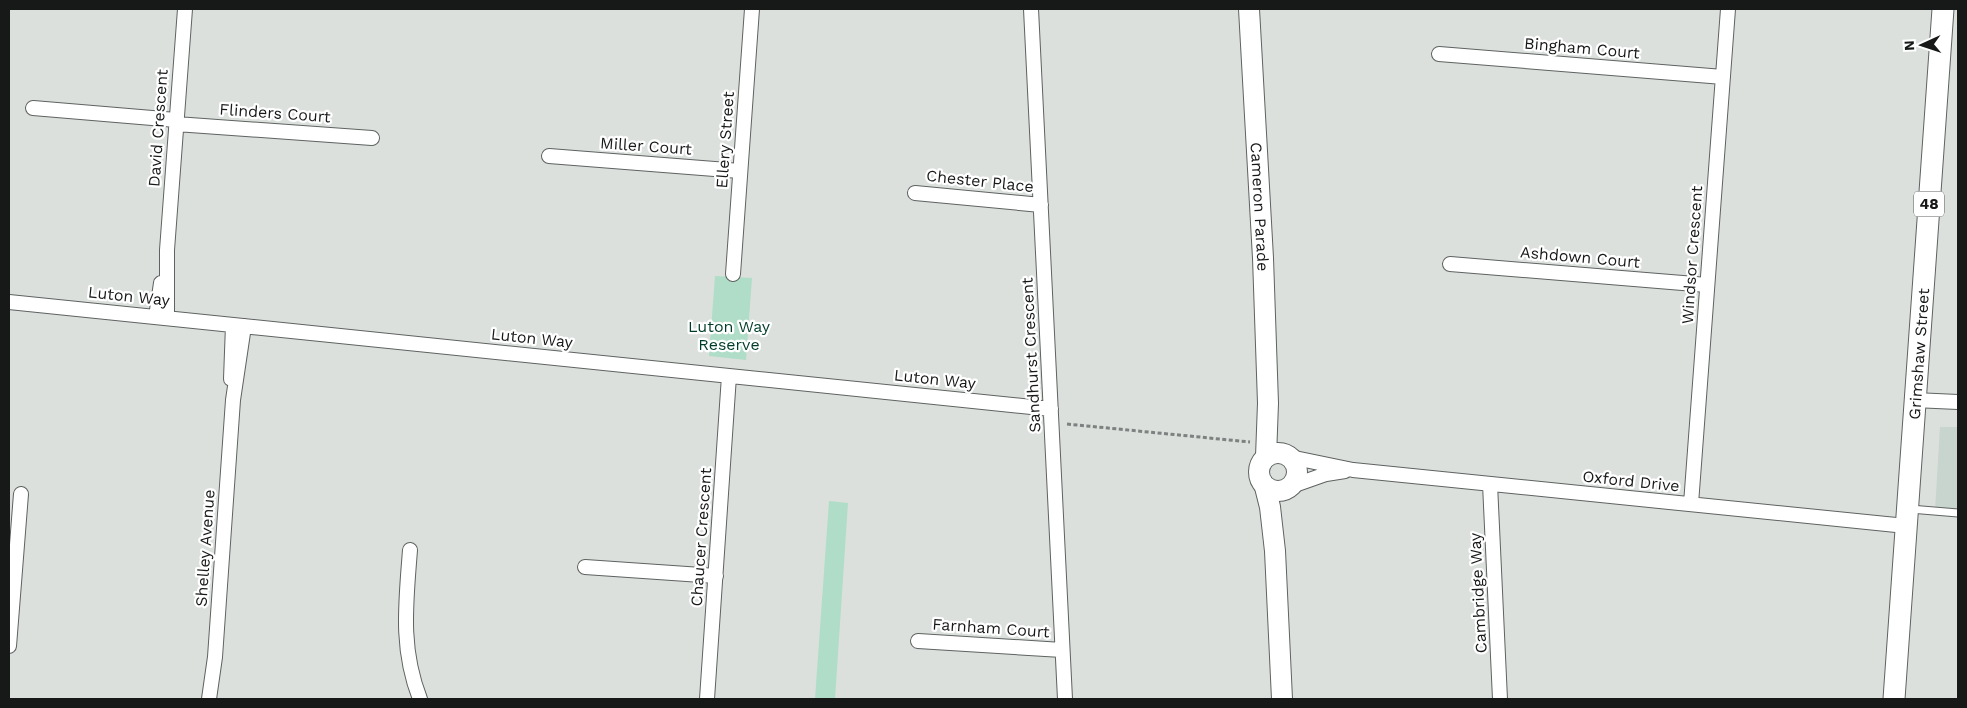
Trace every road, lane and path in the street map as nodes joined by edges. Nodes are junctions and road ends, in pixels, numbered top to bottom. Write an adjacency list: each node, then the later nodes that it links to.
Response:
1 (185, 9): 10 (street, David Crescent)
2 (752, 9): 13 (street, Ellery Street)
3 (1031, 9): 15 (street, Sandhurst Crescent)
4 (1249, 9): 27 (street, Cameron Parade)
5 (1728, 9): 8 (street, Windsor Crescent)
6 (1942, 9): 23 (main road, Grimshaw Street / 48)
7 (1439, 54): 8 (street, Bingham Court)
8 (1723, 78): 18 (street, Windsor Crescent)
9 (33, 108): 10 (street, Flinders Court)
10 (176, 122): 11 (street, Flinders Court); 20 (street, David Crescent)
11 (372, 138)
12 (549, 156): 13 (street, Miller Court)
13 (740, 171): 17 (street, Ellery Street)
14 (915, 193): 15 (street, Chester Place)
15 (1041, 205): 25 (street, Sandhurst Crescent)
16 (1450, 264): 18 (street, Ashdown Court)
17 (733, 274)
18 (1707, 285): 33 (street, Windsor Crescent)
19 (9, 302): 20 (street, Luton Way)
20 (162, 317): 21 (street, Luton Way)
21 (238, 326): 22 (street, Luton Way); 43 (street, Shelley Avenue)
22 (729, 376): 25 (street, Luton Way); 39 (street, Chaucer Crescent)
23 (1914, 400): 24 (street); 35 (main road, Grimshaw Street / 48)
24 (1958, 402)
25 (1051, 409): 42 (street, Sandhurst Crescent)
26 (1067, 424): 27 (path)
27 (1277, 453): 28 (street, Oxford Drive); 30 (street); 31 (street)
28 (1353, 470): 29 (street, Oxford Drive); 31 (street, Oxford Drive)
29 (1490, 484): 33 (street, Oxford Drive); 48 (street, Cambridge Way)
30 (1265, 487): 31 (street); 37 (street)
31 (1289, 488): 37 (street)
32 (21, 494): 41 (street)
33 (1691, 504): 35 (street, Oxford Drive)
34 (1958, 513): 35 (lane)
35 (1906, 517): 49 (main road, Grimshaw Street / 48)
36 (410, 550): 44 (street)
37 (1275, 550): 47 (street)
38 (585, 567): 39 (street)
39 (716, 576): 45 (street, Chaucer Crescent)
40 (918, 641): 42 (street, Farnham Court)
41 (9, 646)
42 (1062, 650): 46 (street, Sandhurst Crescent)
43 (209, 699)
44 (420, 699)
45 (707, 699)
46 (1065, 699)
47 (1282, 699)
48 (1500, 699)
49 (1894, 699)

